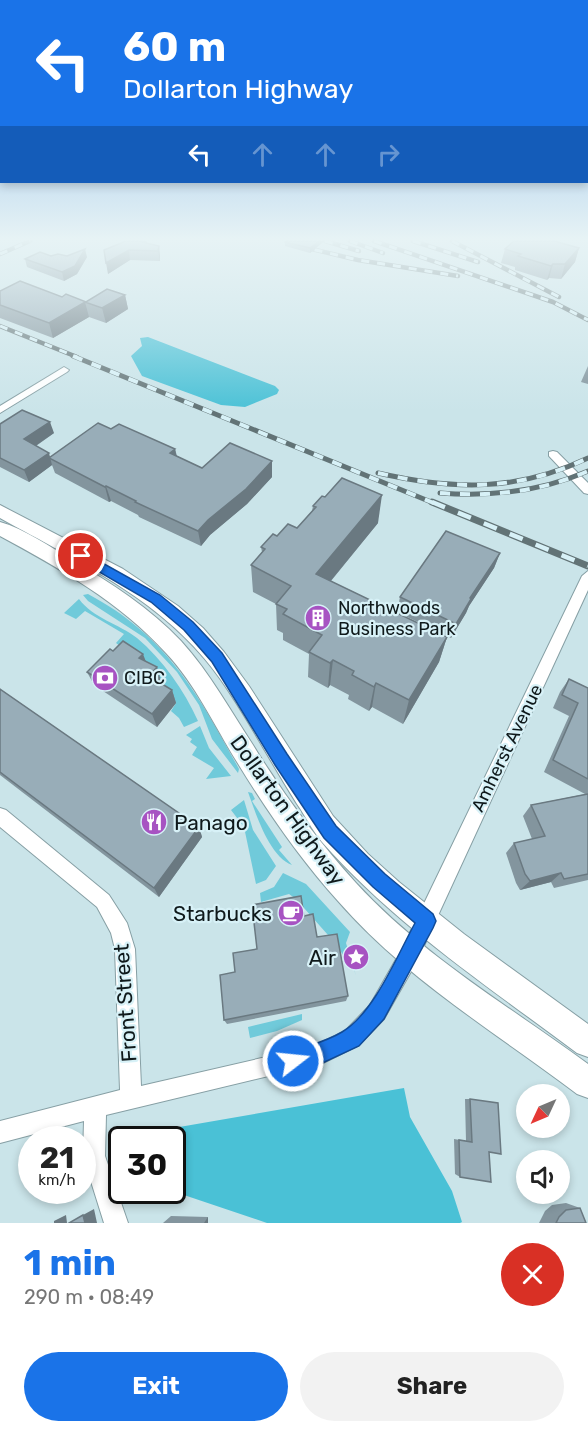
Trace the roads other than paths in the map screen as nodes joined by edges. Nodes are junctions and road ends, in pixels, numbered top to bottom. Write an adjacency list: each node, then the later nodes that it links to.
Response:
1 (64, 370): 2 (street)
2 (0, 410)
3 (553, 454): 4 (street)
4 (588, 490)
5 (0, 511): 9 (main road, Dollarton Highway)
6 (0, 528): 10 (main road, Dollarton Highway)
7 (588, 579): 9 (street, Amherst Avenue)
8 (0, 816): 13 (street, Front Street)
9 (427, 921): 10 (street, Amherst Avenue); 11 (main road, Dollarton Highway)
10 (410, 954): 12 (main road, Dollarton Highway); 13 (street, Amherst Avenue)
11 (588, 1042)
12 (588, 1083)
13 (131, 1100): 14 (street, Amherst Avenue)
14 (95, 1107): 15 (street, Amherst Avenue); 16 (street)
15 (0, 1132)
16 (116, 1223)

